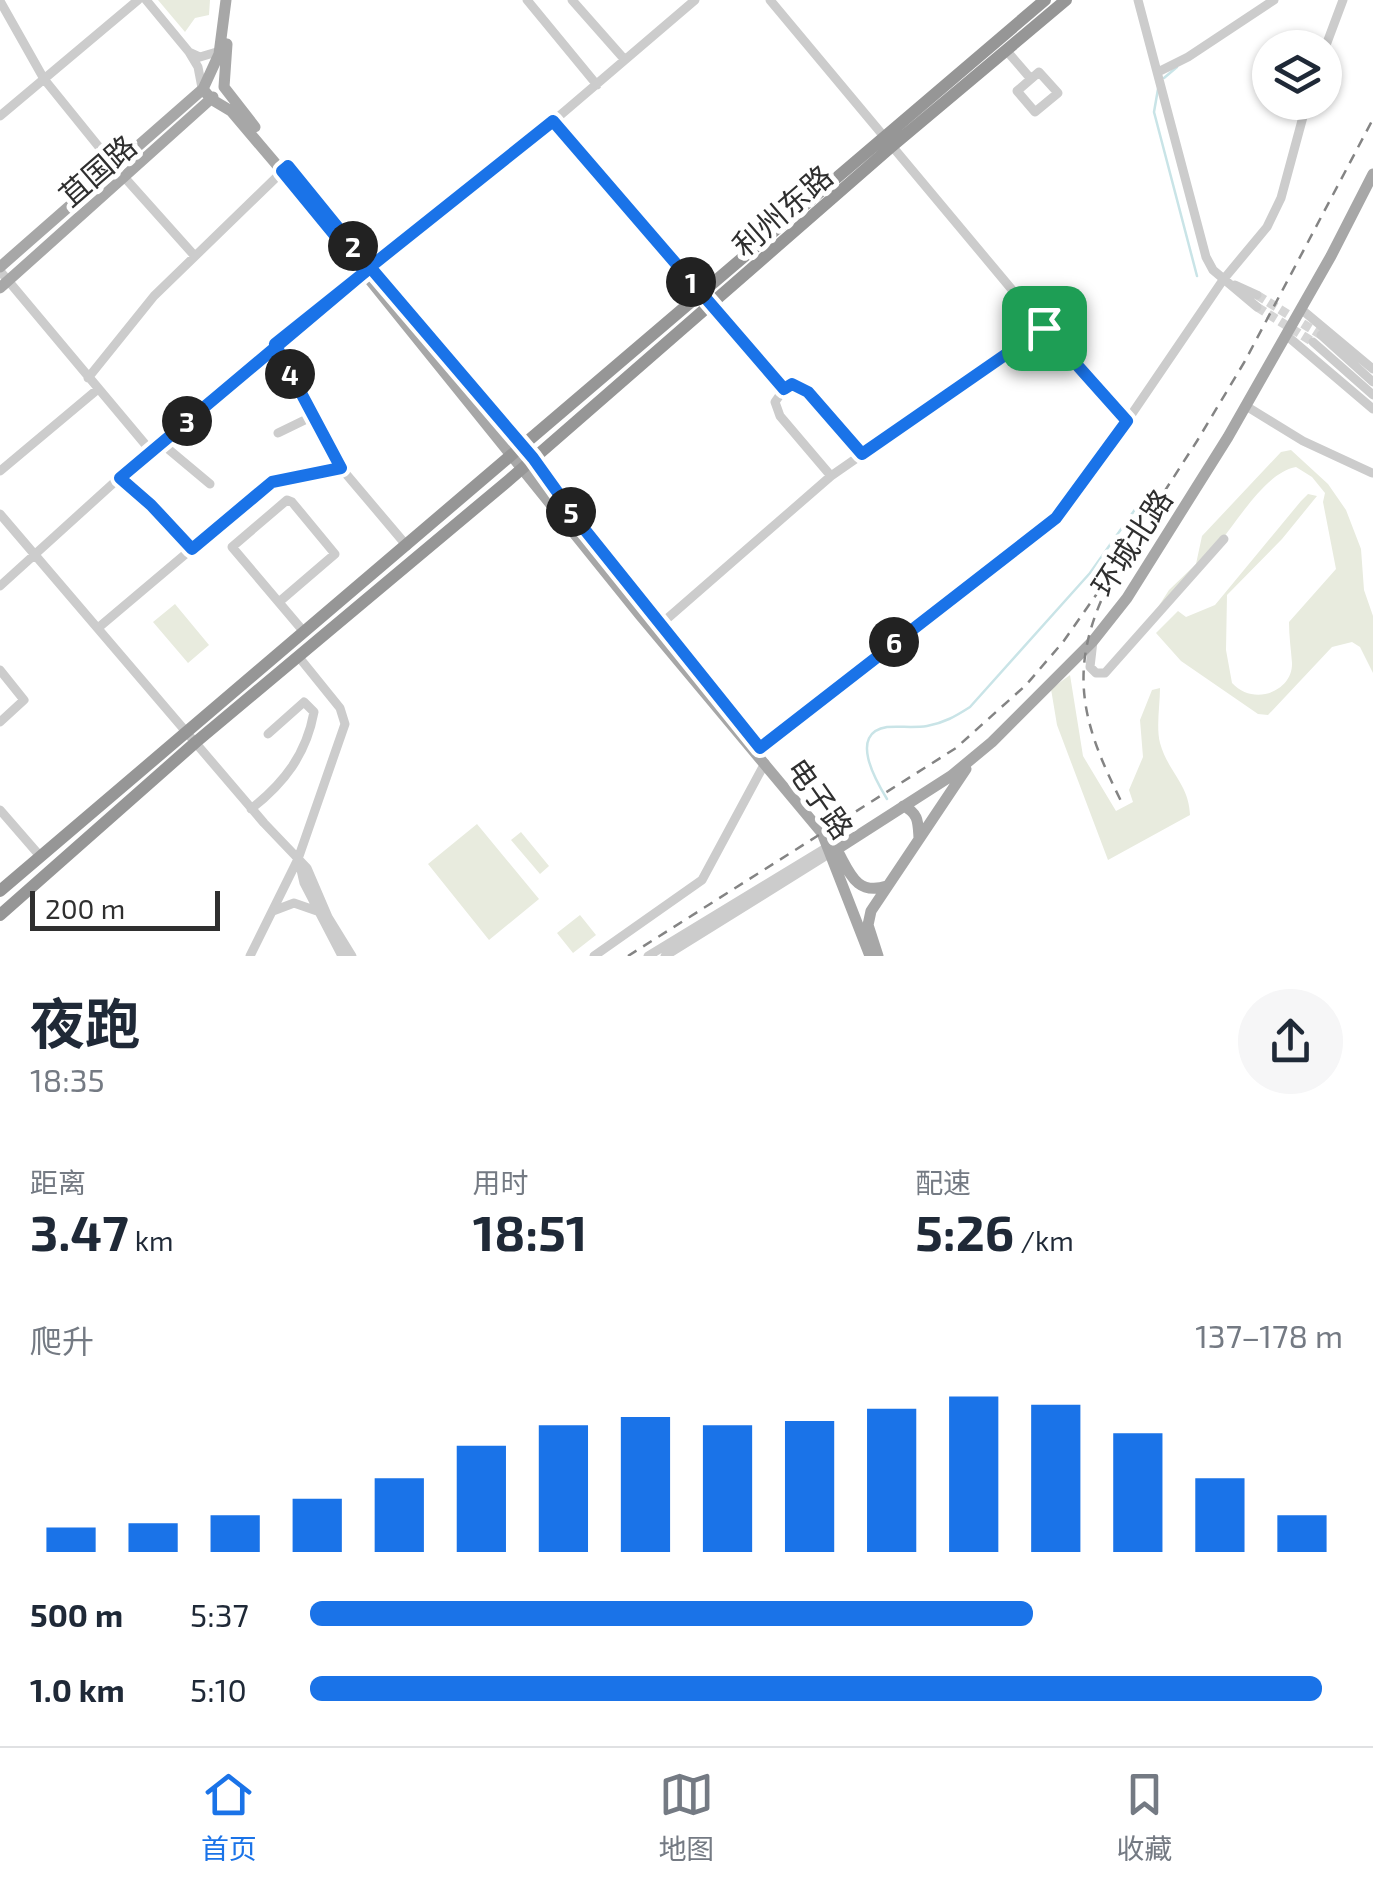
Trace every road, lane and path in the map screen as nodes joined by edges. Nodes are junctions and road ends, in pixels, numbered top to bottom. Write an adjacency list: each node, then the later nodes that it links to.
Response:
1 (138, 0): 19 (street)
2 (146, 0): 17 (street)
3 (527, 0): 22 (street)
4 (572, 0): 18 (street)
5 (696, 0): 18 (street)
6 (770, 0): 28 (street)
7 (1045, 0): 28 (highway, 利州东路)
8 (1066, 0): 15 (highway, 利州东路)
9 (1138, 0): 21 (street)
10 (1274, 0): 21 (street)
11 (1343, 0): 14 (street)
12 (0, 1): 19 (street)
13 (228, 5): 16 (main road); 23 (main road)
14 (1332, 30)
15 (1006, 50): 20 (street); 28 (highway, 利州东路)
16 (220, 51): 17 (street); 24 (main road)
17 (189, 52): 24 (street)
18 (625, 60): 22 (street)
19 (44, 79): 25 (street); 30 (street)
20 (1030, 79): 20 (street)
21 (1161, 80): 35 (street)
22 (596, 84): 27 (street)
23 (224, 87): 24 (main road, 苴国路); 29 (main road, 电子路)
24 (207, 94): 29 (main road, 电子路); 30 (main road, 苴国路)
25 (0, 116)
26 (1302, 120): 35 (street)
27 (553, 121): 33 (street); 37 (street)
28 (888, 142): 37 (highway, 利州东路); 40 (street)
29 (285, 169): 32 (street); 33 (main road, 电子路)
30 (120, 173): 32 (street); 34 (main road, 苴国路)
31 (1373, 174): 39 (main road, 环城北路)
32 (193, 254): 44 (street)
33 (368, 270): 42 (street); 55 (main road, 电子路); 57 (main road, 电子路)
34 (2, 277): 44 (street)
35 (1223, 280): 36 (street); 38 (street); 52 (street)
36 (1256, 294)
37 (707, 300): 47 (street); 55 (highway, 利州东路); 59 (highway, 利州东路)
38 (1256, 307)
39 (1301, 309): 41 (main road, 环城北路); 43 (street)
40 (1044, 328): 52 (street); 58 (street)
41 (1286, 335): 49 (main road, 环城北路); 50 (street)
42 (275, 344): 51 (street); 54 (street)
43 (1373, 369)
44 (88, 378): 46 (street)
45 (1373, 382): 48 (street)
46 (98, 389): 56 (street); 62 (street)
47 (784, 389): 58 (street); 64 (street)
48 (1373, 395)
49 (1246, 406): 63 (street); 77 (main road, 环城北路)
50 (1373, 409)
51 (313, 416): 53 (street); 60 (street)
52 (1127, 421): 84 (street)
53 (278, 433)
54 (161, 443): 56 (street); 66 (street)
55 (521, 444): 57 (highway, 利州东路); 59 (main road, 电子路)
56 (150, 450): 65 (street)
57 (509, 454): 61 (main road, 电子路); 69 (highway, 利州东路)
58 (862, 454): 64 (street)
59 (533, 458): 61 (highway, 利州东路); 74 (main road, 电子路)
60 (341, 468): 69 (street); 70 (street)
61 (522, 469): 78 (highway, 利州东路); 87 (main road, 电子路)
62 (0, 471)
63 (1372, 473)
64 (832, 476): 74 (street)
65 (120, 478): 70 (street); 71 (street)
66 (210, 484)
67 (0, 514): 71 (street)
68 (1224, 540): 77 (street)
69 (407, 546): 76 (highway, 利州东路)
70 (192, 549): 75 (street)
71 (34, 554): 72 (street); 75 (street)
72 (0, 586)
73 (279, 602): 73 (street); 76 (street)
74 (660, 624): 84 (main road, 电子路)
75 (98, 628): 83 (street)
76 (304, 632): 80 (highway, 利州东路)
77 (1093, 641): 86 (main road, 环城北路)
78 (298, 656): 80 (highway, 利州东路); 94 (street)
79 (0, 670): 81 (street)
80 (214, 717): 83 (highway)
81 (0, 722)
82 (268, 734): 89 (street)
83 (191, 737): 85 (highway); 89 (street)
84 (760, 748): 92 (main road, 电子路)
85 (174, 752): 93 (highway); 99 (highway)
86 (974, 757): 88 (main road, 环城北路); 91 (main road)
87 (766, 763): 92 (main road, 电子路); 103 (street)
88 (903, 806): 91 (main road); 92 (main road, 环城北路)
89 (251, 809): 94 (street)
90 (0, 810): 93 (street)
91 (919, 838): 95 (main road)
92 (836, 847): 95 (main road); 104 (street); 105 (street); 106 (main road, 电子路)
93 (40, 856): 96 (highway)
94 (298, 859): 97 (street); 98 (street); 102 (street)
95 (887, 886): 107 (main road)
96 (0, 890)
97 (273, 911): 98 (street); 100 (street)
98 (317, 911): 101 (street)
99 (0, 915)
100 (250, 956)
101 (342, 956)
102 (352, 956)
103 (594, 956)
104 (648, 956)
105 (664, 956)
106 (870, 956)
107 (878, 956)

